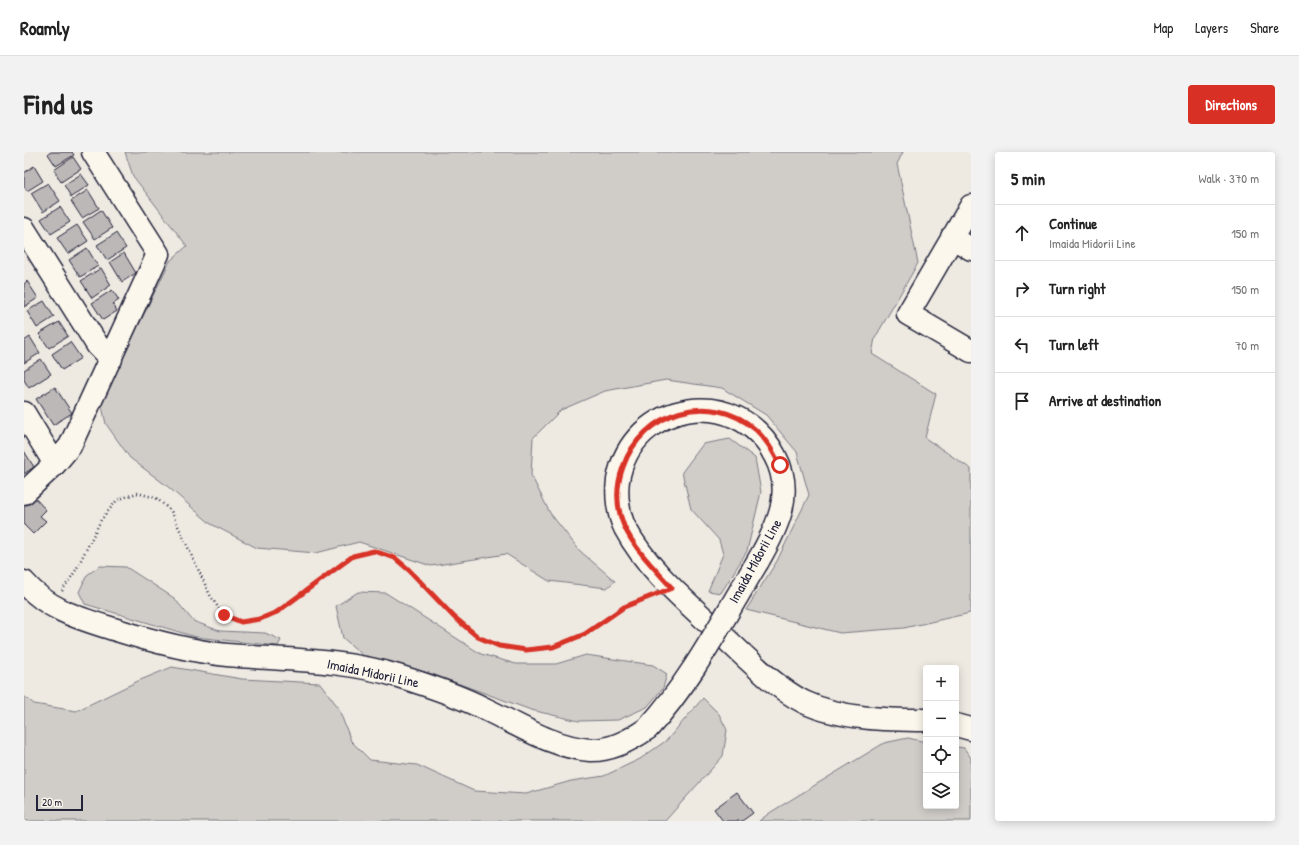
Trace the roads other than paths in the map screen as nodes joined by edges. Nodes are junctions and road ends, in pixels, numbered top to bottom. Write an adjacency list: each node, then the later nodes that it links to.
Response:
1 (93, 152): 7 (main road)
2 (971, 206): 4 (main road)
3 (24, 229): 7 (main road)
4 (952, 237): 5 (main road); 6 (main road)
5 (971, 249)
6 (971, 351)
7 (111, 359): 9 (main road)
8 (24, 413): 9 (main road)
9 (56, 464): 10 (main road)
10 (24, 493)
11 (24, 582): 12 (main road, Imaida Midorii Line, bridge)
12 (716, 630)
13 (716, 630): 14 (main road, Imaida Midorii Line, bridge)
14 (716, 630)
15 (716, 630): 16 (main road, Imaida Midorii Line, bridge)
16 (923, 720)
17 (959, 726): 18 (main road)
18 (971, 728)

